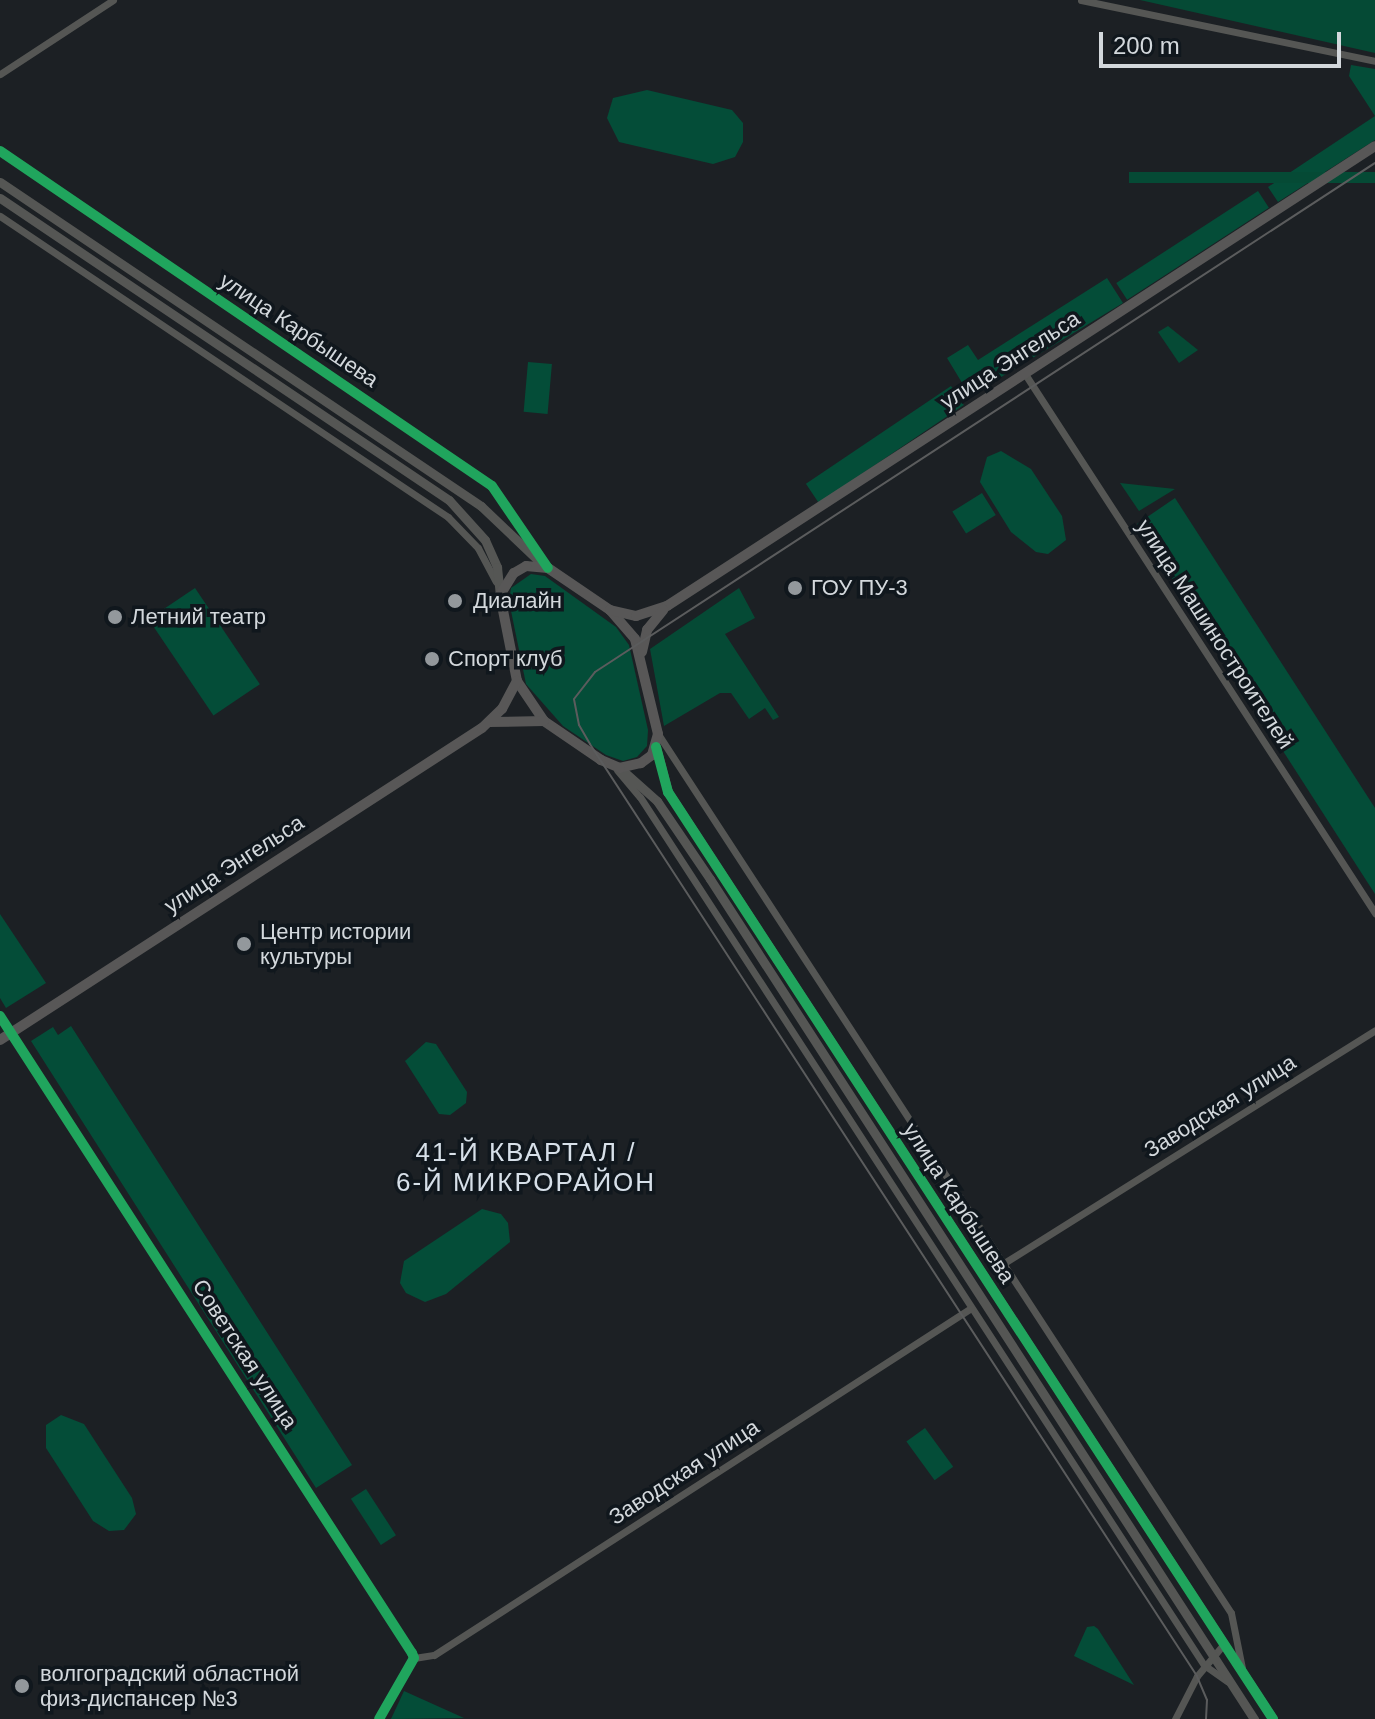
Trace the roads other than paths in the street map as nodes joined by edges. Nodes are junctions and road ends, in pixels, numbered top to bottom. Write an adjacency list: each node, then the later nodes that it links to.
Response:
1 (113, 0): 4 (street)
2 (1081, 0): 3 (street)
3 (1375, 61)
4 (0, 74)
5 (1375, 146): 10 (main road, улица Энгельса)
6 (0, 151): 11 (street, улица Карбышева)
7 (0, 182): 11 (street, улица Карбышева)
8 (0, 198): 12 (street, улица Карбышева)
9 (0, 216): 12 (street, улица Карбышева)
10 (1025, 374): 13 (main road, улица Энгельса); 22 (street, улица Машиностроителей)
11 (546, 567): 12 (main road); 14 (main road, улица Карбышева)
12 (500, 595): 16 (main road, улица Карбышева)
13 (667, 606): 14 (main road, улица Энгельса); 15 (main road, улица Энгельса)
14 (610, 610): 15 (main road, улица Карбышева)
15 (642, 657): 19 (main road, улица Карбышева)
16 (517, 681): 17 (main road, улица Карбышева); 18 (main road, улица Энгельса)
17 (544, 721): 18 (main road); 21 (main road, улица Карбышева)
18 (489, 722): 25 (main road, улица Энгельса)
19 (658, 734): 20 (main road, улица Карбышева); 27 (street, улица Карбышева)
20 (656, 747): 21 (main road); 29 (street, улица Карбышева)
21 (616, 767): 28 (street, улица Карбышева); 30 (street, улица Карбышева)
22 (1375, 913)
23 (0, 1016): 25 (street, Советская улица)
24 (1375, 1030): 27 (street, Заводская улица)
25 (10, 1032): 26 (main road, улица Энгельса); 31 (street, Советская улица)
26 (0, 1040)
27 (1004, 1263): 33 (street, улица Карбышева)
28 (971, 1308): 31 (street, Заводская улица); 32 (street, улица Карбышева)
29 (1223, 1645): 30 (street); 33 (street, улица Карбышева)
30 (1213, 1654): 32 (street); 34 (street, улица Карбышева)
31 (414, 1658): 35 (street)
32 (1204, 1665): 34 (street, улица Карбышева); 36 (street)
33 (1244, 1674): 38 (street, улица Карбышева)
34 (1230, 1683): 37 (street, улица Карбышева)
35 (379, 1719)
36 (1175, 1719)
37 (1254, 1719)
38 (1273, 1719)

